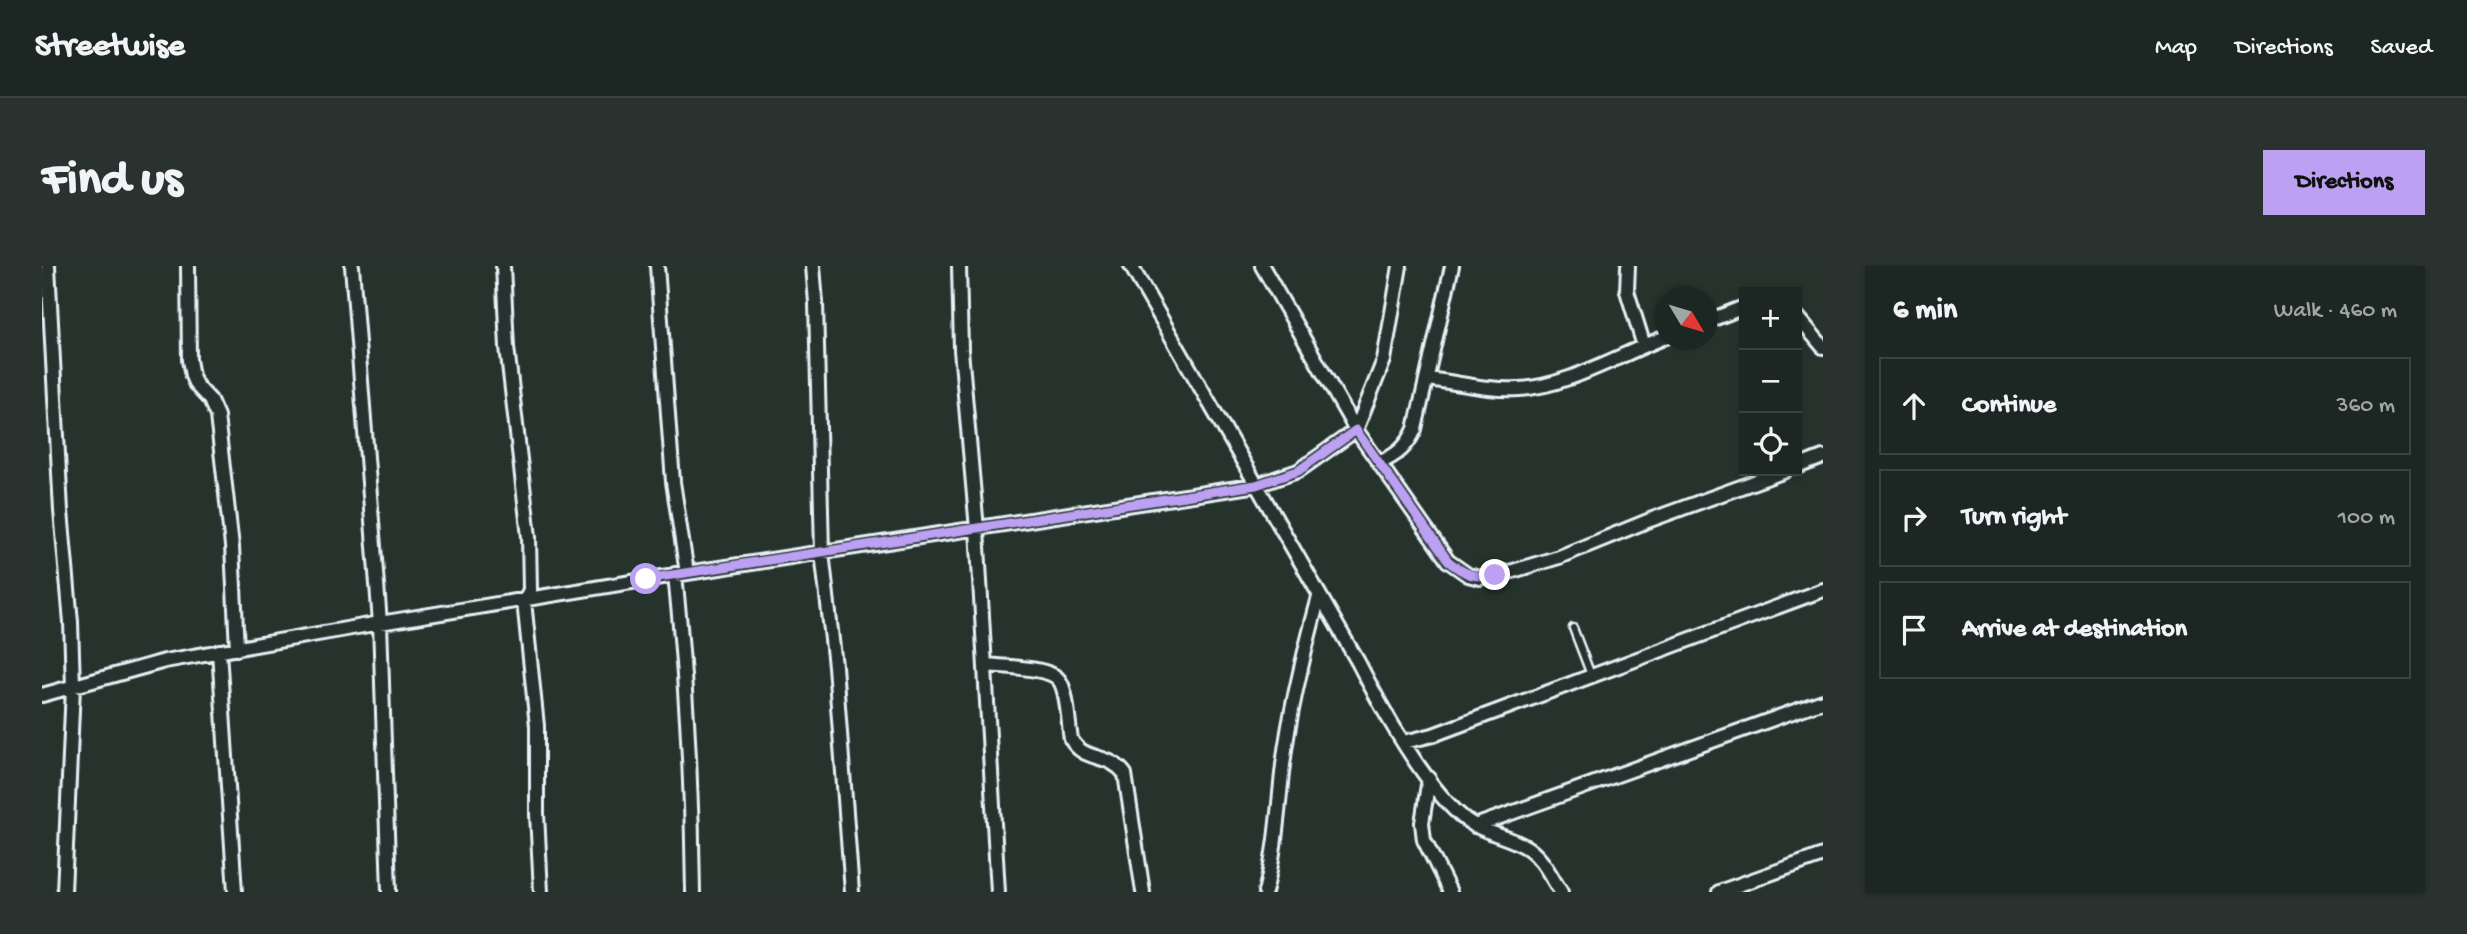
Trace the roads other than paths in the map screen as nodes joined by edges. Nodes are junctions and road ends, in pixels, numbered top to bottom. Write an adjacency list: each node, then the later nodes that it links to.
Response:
1 (48, 266): 38 (street)
2 (188, 266): 34 (street)
3 (352, 266): 32 (street)
4 (503, 266): 31 (street)
5 (657, 266): 28 (street)
6 (813, 266): 27 (street)
7 (959, 266): 26 (street)
8 (1131, 266): 25 (street)
9 (1262, 266): 20 (street)
10 (1400, 266): 20 (street)
11 (1452, 266): 19 (street)
12 (1628, 266): 17 (street)
13 (1739, 309): 14 (street)
14 (1718, 317)
15 (1802, 322): 18 (street)
16 (1655, 341): 17 (street)
17 (1644, 346): 19 (street)
18 (1823, 348)
19 (1427, 379): 22 (street)
20 (1356, 430): 22 (street); 25 (street)
21 (1823, 457): 23 (street)
22 (1379, 463): 24 (street)
23 (1802, 465)
24 (1771, 476)
25 (1256, 485): 26 (street); 30 (street)
26 (978, 529): 27 (street); 36 (street)
27 (822, 552): 28 (street); 50 (street)
28 (681, 574): 31 (street); 49 (street)
29 (1823, 590): 37 (street)
30 (1319, 597): 41 (street); 53 (street)
31 (524, 601): 32 (street); 48 (street)
32 (380, 623): 34 (street); 47 (street)
33 (1573, 628): 37 (lane)
34 (237, 649): 35 (street)
35 (219, 651): 38 (street); 46 (street)
36 (986, 665): 51 (street); 52 (street)
37 (1591, 677): 41 (street)
38 (73, 687): 39 (street); 45 (street)
39 (42, 695)
40 (1823, 701): 43 (street)
41 (1404, 742): 42 (street)
42 (1429, 778): 43 (street); 54 (street)
43 (1475, 826): 55 (street)
44 (1823, 855): 56 (street)
45 (64, 892)
46 (235, 892)
47 (390, 892)
48 (541, 892)
49 (693, 892)
50 (852, 892)
51 (998, 892)
52 (1143, 892)
53 (1265, 892)
54 (1450, 892)
55 (1561, 892)
56 (1719, 892)

